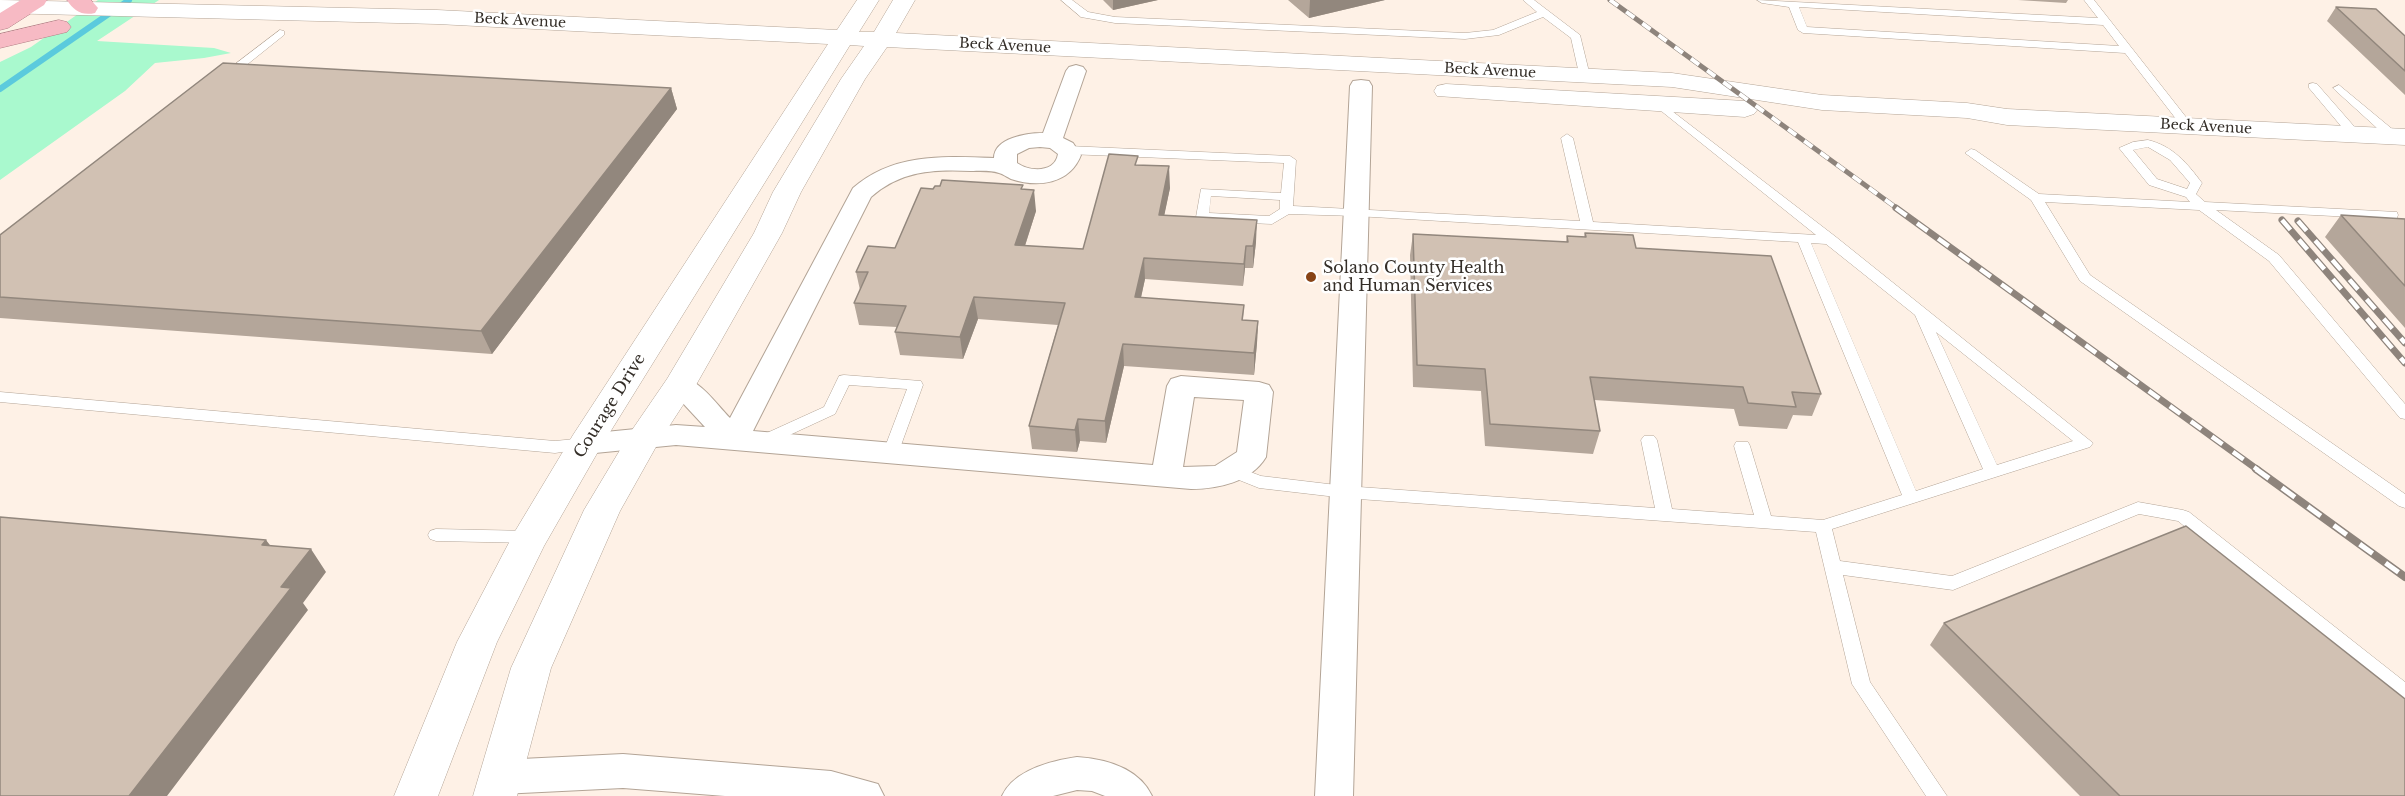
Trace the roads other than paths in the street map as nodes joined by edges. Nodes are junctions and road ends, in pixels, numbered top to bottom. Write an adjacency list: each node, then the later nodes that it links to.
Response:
1 (868, 0): 17 (street, Courage Drive)
2 (904, 0): 18 (street)
3 (1066, 0): 11 (lane)
4 (1528, 0): 11 (lane)
5 (1762, 0): 9 (lane)
6 (2089, 0): 12 (lane)
7 (31, 3): 8 (street, Beck Avenue); 10 (street, Beck Avenue); 13 (highway)
8 (83, 4): 17 (street, Beck Avenue)
9 (1793, 4): 12 (lane); 19 (lane)
10 (0, 6)
11 (1545, 12): 21 (lane)
12 (2106, 22): 19 (lane)
13 (0, 24): 14 (street, Beck Avenue)
14 (59, 27): 15 (street, Beck Avenue); 16 (highway)
15 (280, 33): 17 (street, Beck Avenue); 22 (lane)
16 (0, 41)
17 (837, 48): 18 (street, Beck Avenue); 53 (street, Courage Drive)
18 (874, 50): 20 (street, Beck Avenue); 21 (street, Beck Avenue); 47 (street)
19 (2128, 50): 30 (lane)
20 (1076, 71): 23 (street, Beck Avenue); 35 (street)
21 (1584, 75): 29 (street, Beck Avenue)
22 (217, 83)
23 (1361, 86): 27 (street, Beck Avenue); 41 (street)
24 (2313, 86): 26 (lane)
25 (2339, 88): 28 (lane)
26 (2329, 103): 28 (lane); 32 (lane)
27 (1659, 104): 29 (street, Beck Avenue); 45 (lane)
28 (2356, 104): 33 (lane)
29 (2007, 117): 31 (street, Beck Avenue)
30 (2187, 126): 31 (street, Beck Avenue); 32 (street, Beck Avenue)
31 (2131, 132): 39 (lane); 39 (lane)
32 (2355, 135): 33 (street, Beck Avenue)
33 (2399, 137)
34 (1567, 138): 43 (lane)
35 (1059, 145): 37 (street); 37 (street); 40 (lane)
36 (1971, 153): 38 (lane)
37 (1005, 166): 51 (street)
38 (2036, 198): 39 (lane); 61 (lane)
39 (2194, 199): 42 (lane); 49 (lane)
40 (1287, 204): 40 (lane); 41 (lane)
41 (1356, 212): 43 (lane); 59 (street)
42 (2392, 215)
43 (1587, 226): 44 (lane)
44 (1803, 239): 45 (lane); 60 (lane)
45 (1831, 240): 46 (lane)
46 (1921, 312): 57 (lane); 57 (lane)
47 (680, 385): 50 (street); 51 (street)
48 (0, 397): 53 (lane)
49 (2405, 414)
50 (644, 438): 51 (street); 53 (street); 69 (street)
51 (748, 440): 55 (street); 55 (lane)
52 (1649, 440): 62 (lane)
53 (585, 444): 66 (street, Courage Drive)
54 (1742, 446): 63 (lane)
55 (890, 455): 58 (street)
56 (1235, 472): 58 (street); 58 (street); 59 (lane)
57 (1992, 472): 60 (lane)
58 (1166, 477)
59 (1345, 492): 62 (lane); 74 (street)
60 (1911, 498): 64 (lane)
61 (2405, 502)
62 (1665, 515): 63 (lane)
63 (1764, 522): 64 (lane)
64 (1823, 526): 67 (lane)
65 (436, 534): 66 (lane)
66 (531, 537): 70 (street, Courage Drive)
67 (1833, 567): 68 (lane); 75 (lane)
68 (2405, 693)
69 (498, 787): 71 (street)
70 (416, 796)
71 (865, 796)
72 (1021, 796): 73 (street)
73 (1133, 796)
74 (1334, 796)
75 (1938, 796)

